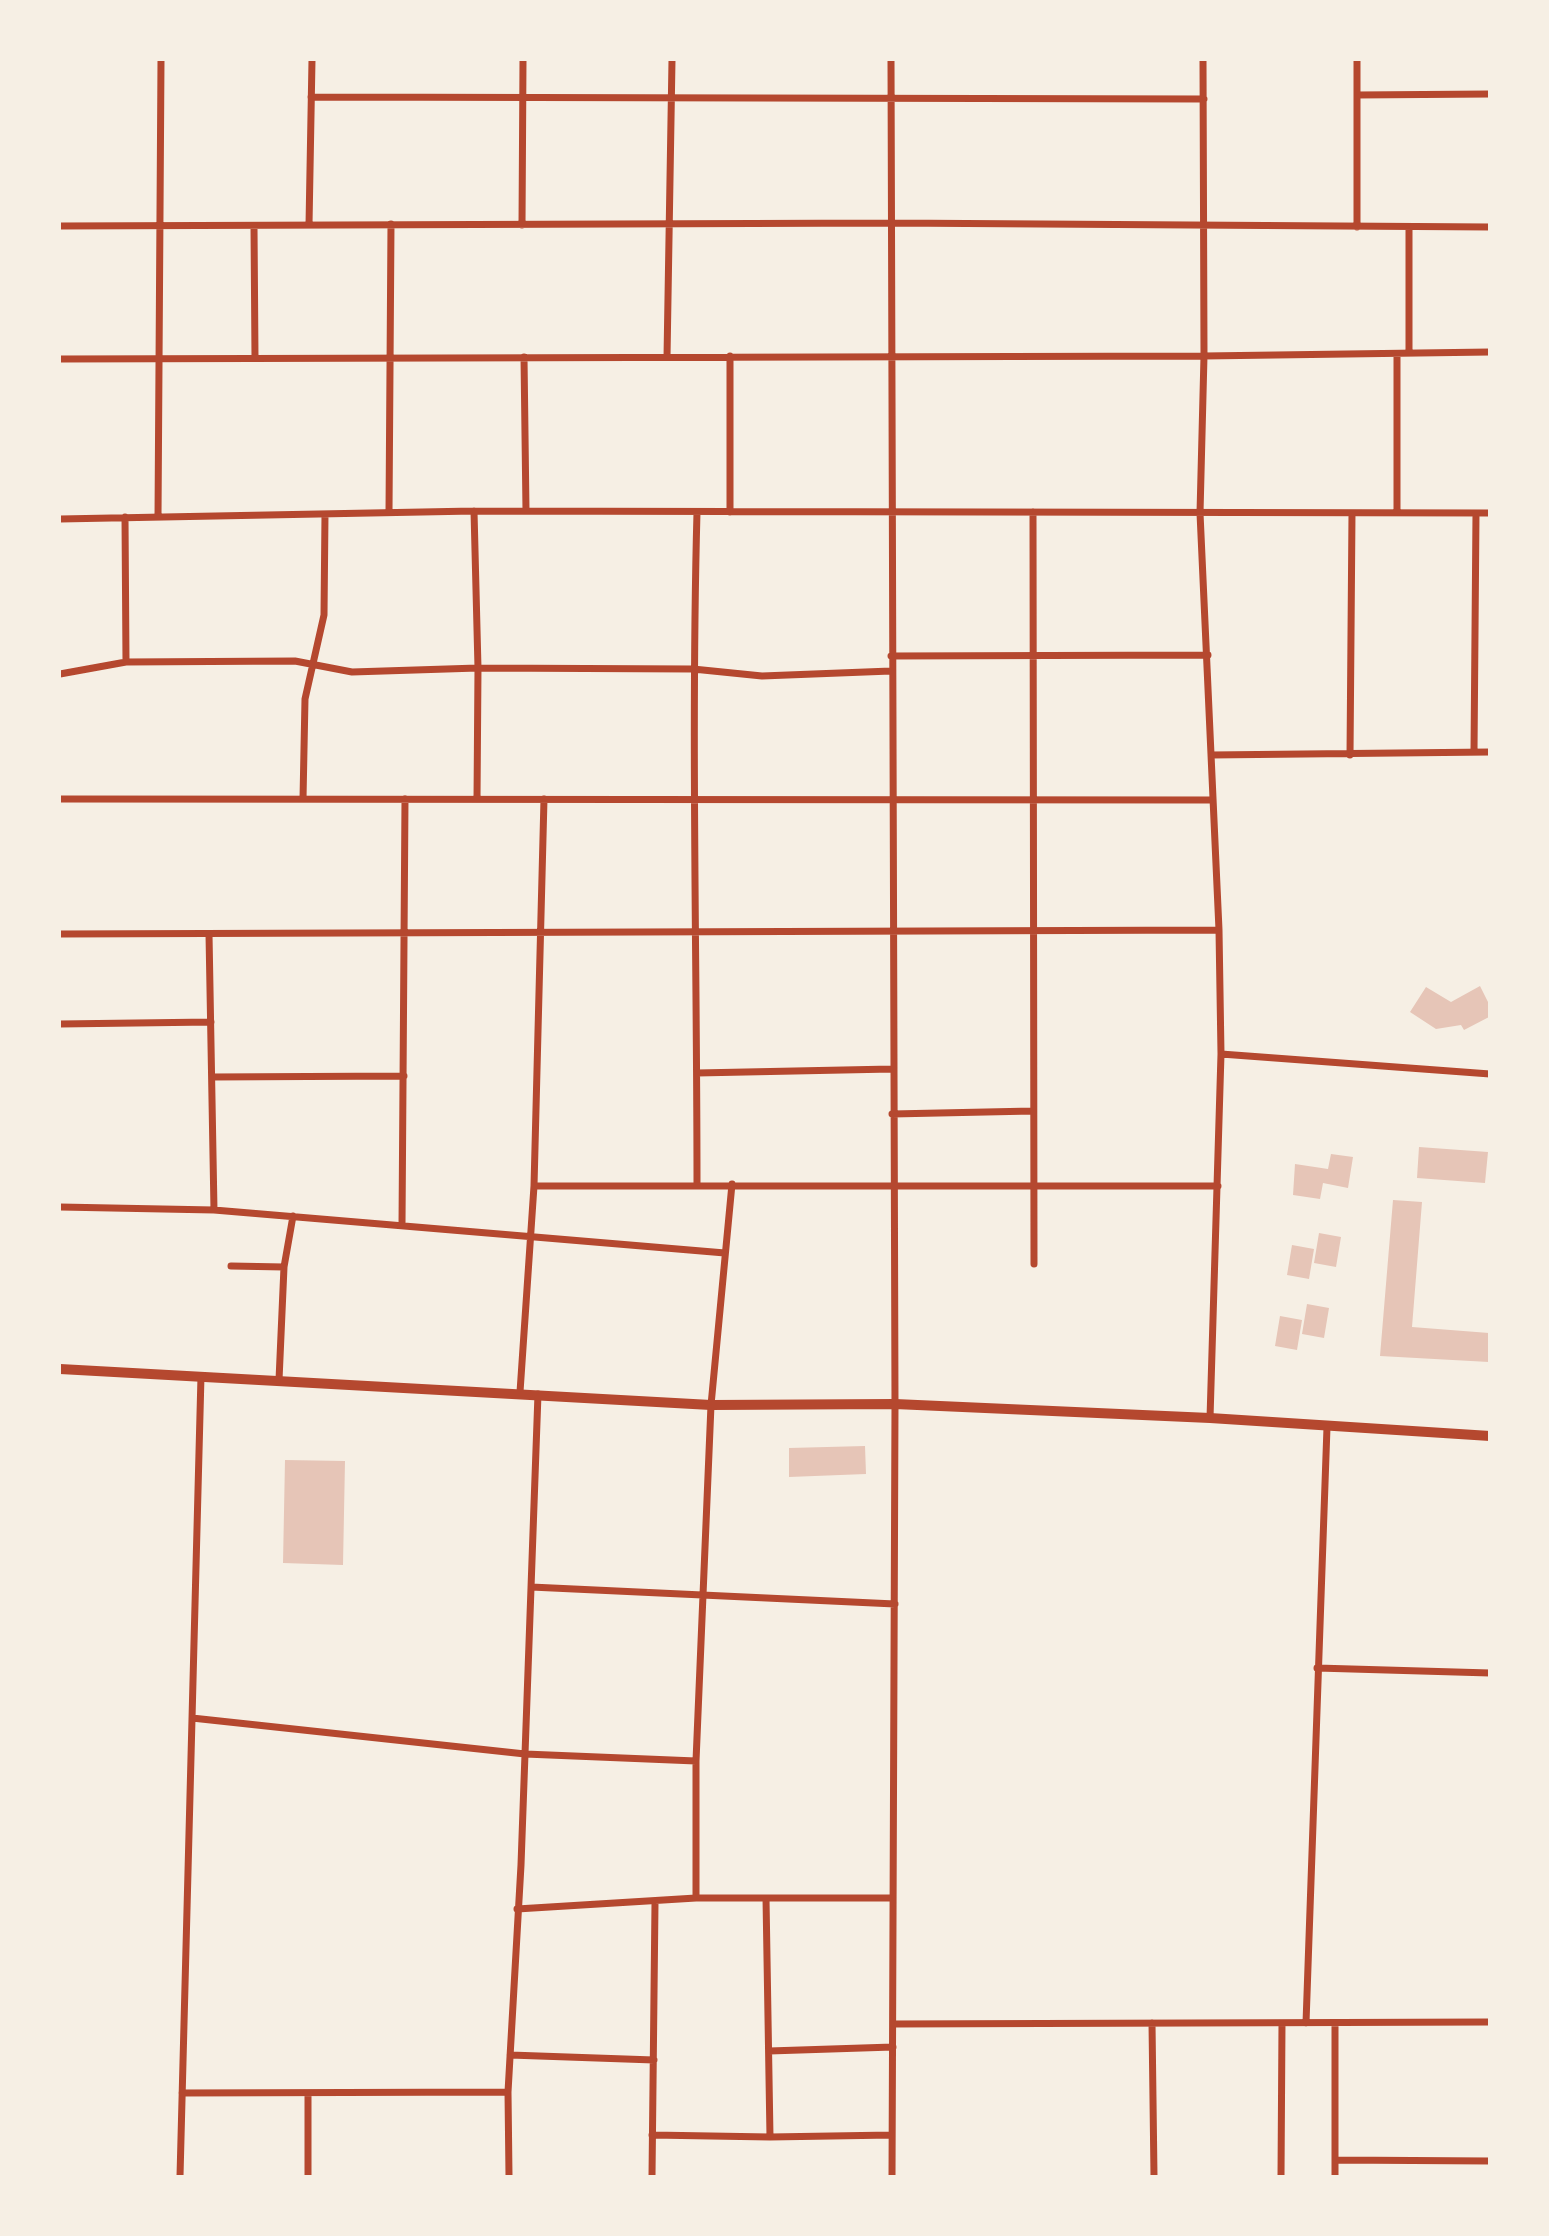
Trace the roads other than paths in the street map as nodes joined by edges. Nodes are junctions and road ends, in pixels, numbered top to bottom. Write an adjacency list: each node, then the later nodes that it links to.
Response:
1 (161, 60): 21 (street)
2 (312, 60): 10 (street)
3 (523, 60): 12 (street)
4 (672, 60): 13 (street)
5 (891, 60): 11 (street)
6 (1203, 60): 14 (street)
7 (1357, 60): 9 (street)
8 (1489, 94): 9 (street)
9 (1357, 95): 24 (street)
10 (311, 97): 12 (street); 18 (street)
11 (891, 97): 13 (street); 14 (street); 15 (street)
12 (523, 98): 13 (street); 19 (street)
13 (672, 99): 17 (street)
14 (1204, 99): 23 (street)
15 (891, 223): 17 (street); 23 (street); 35 (street)
16 (391, 224): 18 (street); 19 (street); 32 (street)
17 (669, 224): 19 (street); 34 (street)
18 (309, 225): 22 (street)
19 (522, 225)
20 (60, 226): 21 (street)
21 (160, 226): 22 (street); 36 (street)
22 (254, 226): 37 (street)
23 (1203, 227): 24 (street); 31 (street)
24 (1357, 227): 25 (street)
25 (1409, 227): 26 (street); 29 (street)
26 (1489, 227)
27 (1489, 352): 29 (street)
28 (1396, 354): 29 (street); 31 (street); 48 (street)
29 (1409, 354)
30 (730, 356): 34 (street); 35 (street); 43 (street)
31 (1204, 356): 35 (street); 46 (street)
32 (390, 357): 33 (street); 37 (street); 41 (street)
33 (524, 357): 34 (street); 40 (street)
34 (667, 357)
35 (891, 357): 44 (street)
36 (159, 358): 37 (street); 38 (street); 53 (street)
37 (255, 358)
38 (60, 359)
39 (474, 511): 40 (street); 41 (street); 60 (street)
40 (526, 511): 42 (street)
41 (389, 512): 51 (street)
42 (697, 512): 43 (street); 61 (street)
43 (730, 512): 44 (street)
44 (891, 512): 45 (street); 57 (street)
45 (1033, 512): 46 (street); 55 (street)
46 (1200, 513): 47 (street); 56 (street)
47 (1352, 513): 48 (street); 67 (street)
48 (1397, 513): 49 (street)
49 (1476, 513): 50 (street); 64 (street)
50 (1489, 513)
51 (325, 514): 53 (street); 59 (street)
52 (125, 517): 53 (street); 54 (street); 58 (street)
53 (158, 517)
54 (60, 519)
55 (1032, 655): 56 (street); 57 (street); 75 (street)
56 (1208, 655): 66 (street)
57 (891, 656): 62 (street)
58 (126, 662): 59 (street); 63 (street)
59 (313, 664): 60 (street); 70 (street)
60 (478, 668): 61 (street); 72 (street)
61 (693, 669): 62 (street); 74 (street)
62 (891, 671): 68 (street)
63 (60, 674)
64 (1474, 752): 65 (street); 67 (street)
65 (1489, 752)
66 (1211, 755): 67 (street); 76 (street)
67 (1350, 755)
68 (892, 798): 74 (street); 75 (street); 77 (street)
69 (60, 799): 70 (street)
70 (303, 799): 71 (street)
71 (405, 799): 72 (street); 81 (street)
72 (477, 799): 73 (street)
73 (544, 799): 74 (street); 84 (street)
74 (697, 800): 80 (street)
75 (1032, 800): 76 (street); 78 (street)
76 (1213, 800): 79 (street)
77 (892, 930): 78 (street); 80 (street); 88 (street)
78 (1032, 930): 79 (street); 93 (street)
79 (1219, 930): 87 (street)
80 (697, 932): 84 (street); 89 (street)
81 (405, 933): 83 (street); 84 (street); 91 (street)
82 (60, 934): 83 (street)
83 (209, 934): 85 (street)
84 (539, 934): 98 (street)
85 (211, 1022): 86 (street); 92 (street)
86 (60, 1024)
87 (1221, 1054): 90 (street); 100 (street)
88 (892, 1069): 89 (street); 94 (street)
89 (697, 1073): 95 (street)
90 (1489, 1074)
91 (404, 1076): 92 (street); 104 (street)
92 (212, 1077): 102 (street)
93 (1033, 1111): 94 (street); 99 (street)
94 (892, 1114): 97 (street)
95 (697, 1184): 96 (street); 98 (street)
96 (732, 1184): 97 (street); 106 (street)
97 (892, 1184): 99 (street); 115 (street)
98 (534, 1186): 105 (street)
99 (1033, 1186): 100 (street); 107 (street)
100 (1218, 1186): 117 (street)
101 (60, 1207): 102 (street)
102 (214, 1210): 103 (street)
103 (293, 1216): 104 (street); 109 (street)
104 (402, 1225): 105 (street)
105 (531, 1237): 106 (street); 113 (street)
106 (725, 1253): 116 (street)
107 (1034, 1264)
108 (231, 1266): 109 (street)
109 (284, 1268): 112 (street)
110 (60, 1368): 111 (street)
111 (201, 1376): 112 (street); 125 (street)
112 (279, 1380): 113 (street)
113 (520, 1392): 114 (street)
114 (538, 1393): 116 (street); 120 (street)
115 (895, 1404): 116 (street); 117 (street); 122 (street)
116 (710, 1405): 121 (street)
117 (1210, 1418): 118 (street)
118 (1327, 1427): 119 (street); 123 (street)
119 (1489, 1436)
120 (531, 1587): 121 (street); 126 (street)
121 (703, 1597): 122 (street); 127 (street)
122 (895, 1604): 130 (street)
123 (1317, 1668): 124 (street); 136 (street)
124 (1489, 1673)
125 (192, 1718): 126 (street); 144 (street)
126 (524, 1754): 127 (street); 132 (street)
127 (696, 1761): 128 (street)
128 (696, 1898): 129 (street); 131 (street)
129 (766, 1898): 130 (street); 140 (street)
130 (893, 1898): 138 (street)
131 (655, 1903): 132 (street); 142 (street)
132 (517, 1909): 141 (street)
133 (1489, 2022): 137 (street)
134 (1152, 2023): 135 (street); 138 (street); 156 (street)
135 (1282, 2023): 136 (street); 157 (street)
136 (1306, 2023): 137 (street)
137 (1335, 2023): 149 (street)
138 (893, 2024): 139 (street)
139 (893, 2047): 140 (street); 147 (street)
140 (769, 2051): 148 (street)
141 (510, 2055): 142 (street); 143 (street)
142 (654, 2060): 146 (street)
143 (508, 2092): 145 (street); 153 (street)
144 (182, 2093): 145 (street); 151 (street)
145 (308, 2093): 152 (street)
146 (652, 2135): 148 (street); 154 (street)
147 (892, 2135): 148 (street); 155 (street)
148 (770, 2137)
149 (1335, 2161): 150 (street); 158 (street)
150 (1489, 2161)
151 (180, 2176)
152 (308, 2176)
153 (509, 2176)
154 (652, 2176)
155 (892, 2176)
156 (1154, 2176)
157 (1281, 2176)
158 (1335, 2176)

